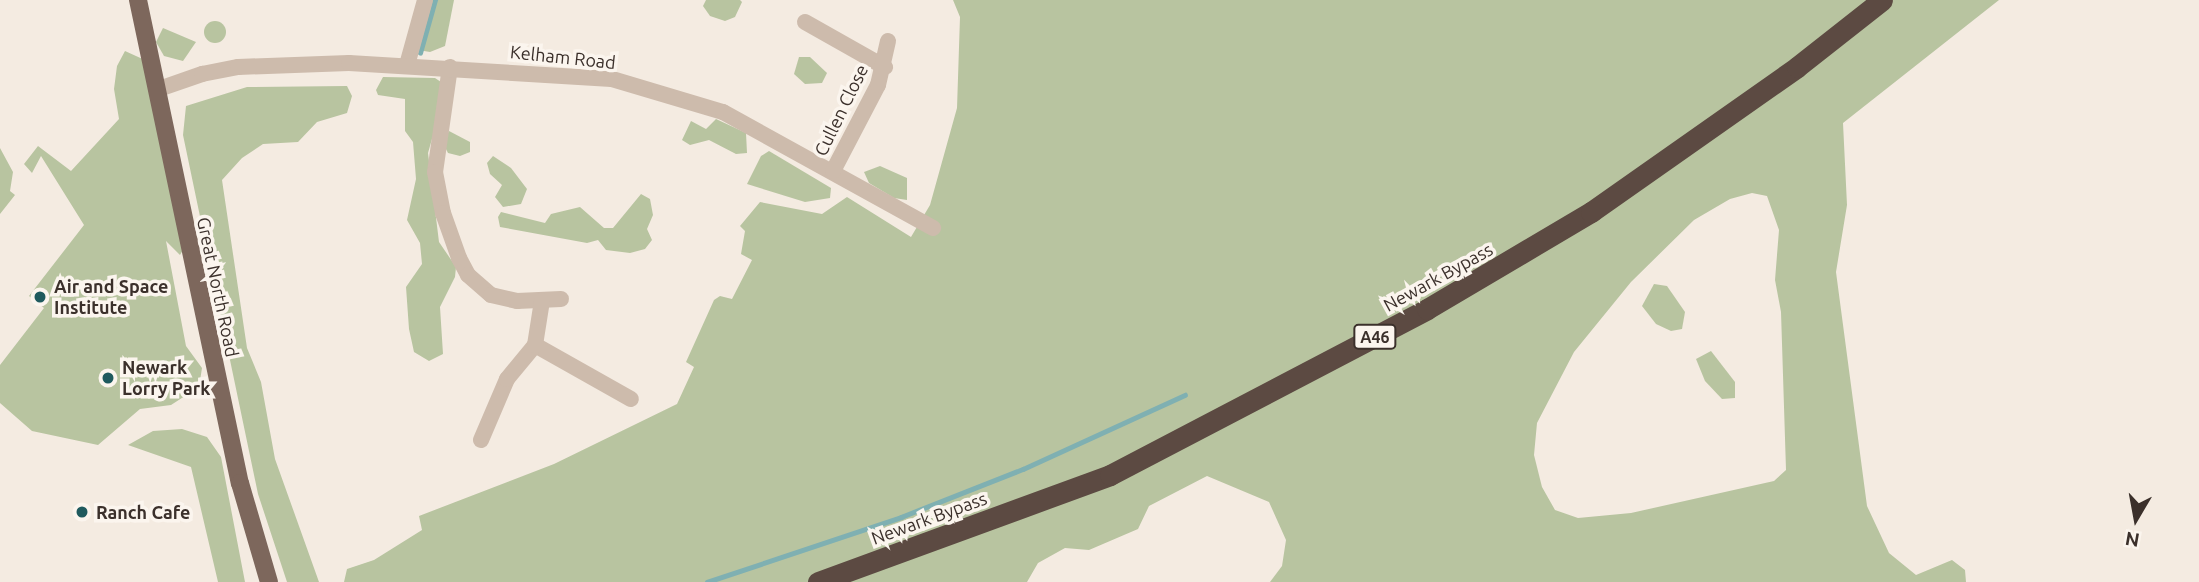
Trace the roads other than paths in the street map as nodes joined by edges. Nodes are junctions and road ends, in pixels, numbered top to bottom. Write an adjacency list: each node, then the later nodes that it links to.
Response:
1 (138, 0): 9 (main road, Great North Road)
2 (425, 0): 6 (street)
3 (1882, 0): 18 (highway, Newark Bypass / A46)
4 (805, 22): 8 (street, Cullen Close)
5 (888, 41): 8 (street, Cullen Close)
6 (407, 65): 7 (street, Kelham Road); 9 (street, Kelham Road)
7 (450, 67): 10 (street, Kelham Road); 13 (street)
8 (884, 67): 10 (street, Cullen Close)
9 (159, 89): 17 (main road, Great North Road)
10 (833, 171): 11 (street, Kelham Road)
11 (933, 228)
12 (561, 299): 13 (street)
13 (542, 301): 14 (street)
14 (535, 345): 15 (street); 16 (street)
15 (611, 408)
16 (481, 440)
17 (269, 582)
18 (818, 582)

